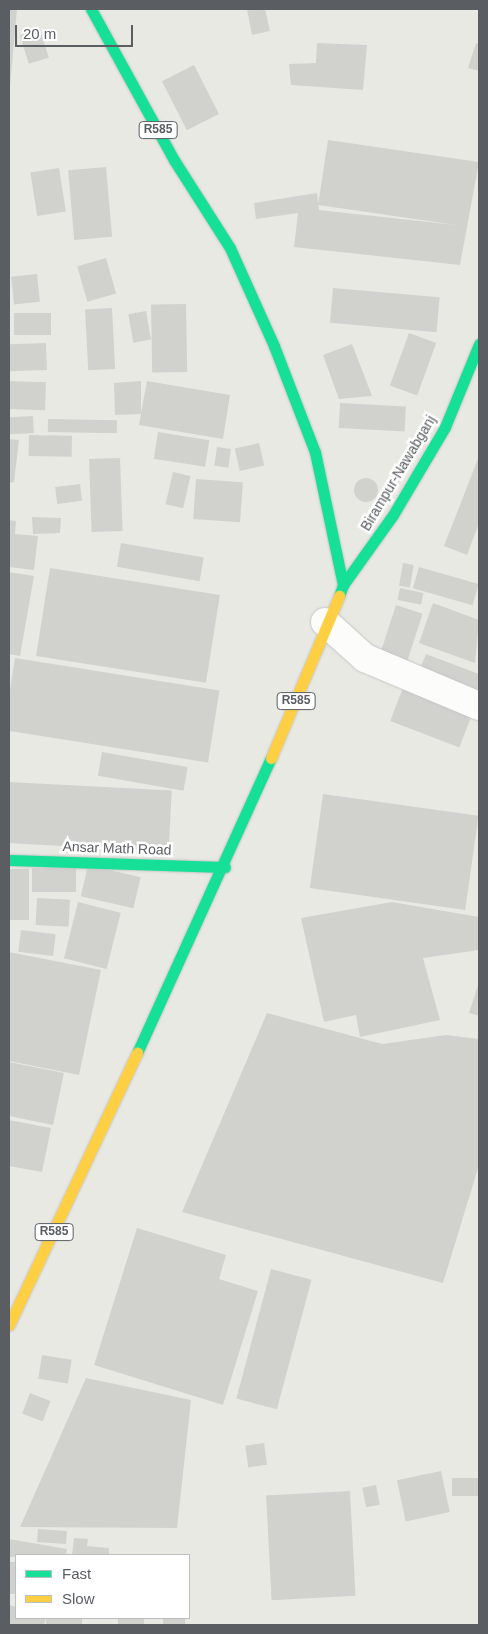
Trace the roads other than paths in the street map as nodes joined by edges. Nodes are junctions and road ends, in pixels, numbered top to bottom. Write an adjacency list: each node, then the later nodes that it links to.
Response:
1 (91, 9): 3 (main road, R585)
2 (479, 344): 3 (main road, Birampur-Nawabganj)
3 (343, 585): 4 (main road, R585)
4 (325, 622): 5 (street); 7 (main road, R585)
5 (479, 706)
6 (9, 860): 7 (main road, Ansar Math Road)
7 (225, 866): 8 (main road, R585)
8 (9, 1325)

